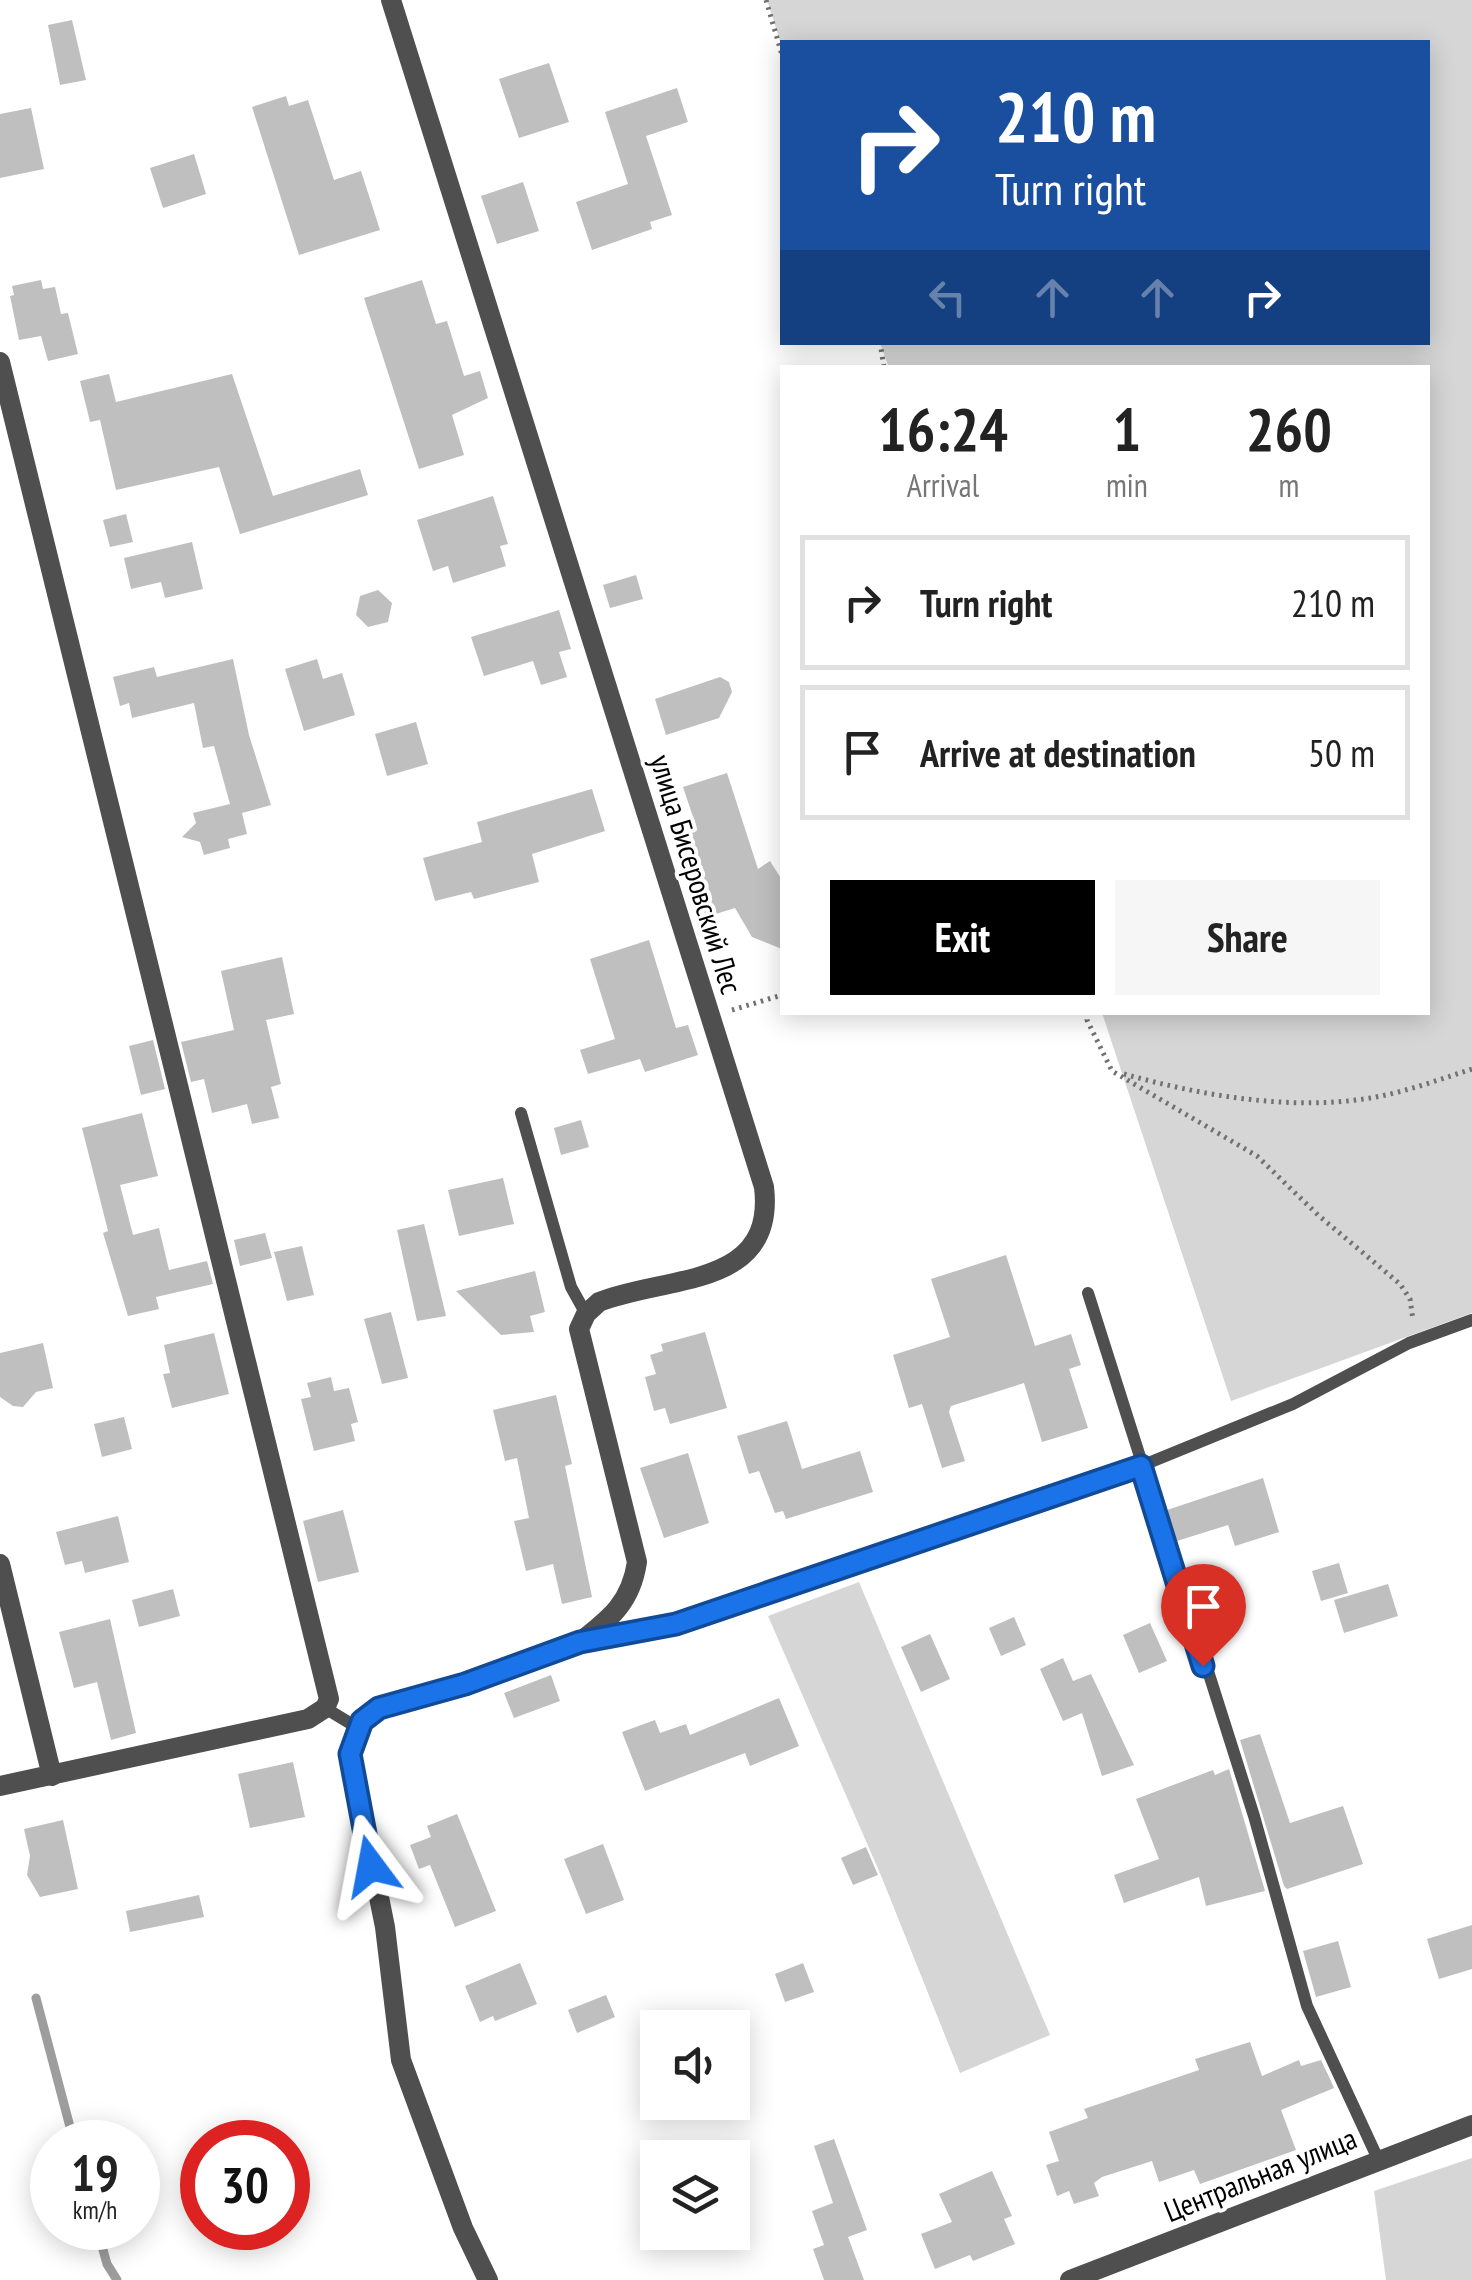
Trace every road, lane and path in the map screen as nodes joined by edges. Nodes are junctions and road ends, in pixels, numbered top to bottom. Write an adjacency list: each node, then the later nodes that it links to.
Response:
1 (391, 0): 7 (street, улица Бисеровский Лес)
2 (766, 0): 3 (path)
3 (780, 48)
4 (0, 362): 18 (street)
5 (780, 996): 7 (path)
6 (1088, 1015): 9 (path)
7 (710, 1017): 12 (street, улица Бисеровский Лес)
8 (1472, 1069): 9 (path)
9 (1112, 1071): 14 (path)
10 (522, 1114): 12 (lane)
11 (1088, 1293): 15 (lane)
12 (586, 1314): 17 (street)
13 (1472, 1320): 14 (lane)
14 (1410, 1343): 15 (lane)
15 (1141, 1466): 17 (street); 23 (lane)
16 (0, 1564): 20 (street)
17 (580, 1642): 19 (street)
18 (325, 1708): 19 (lane); 20 (street)
19 (358, 1728): 24 (street)
20 (52, 1776): 21 (street)
21 (0, 1786)
22 (1472, 2125): 23 (street, Центральная улица)
23 (1378, 2159): 25 (street, Центральная улица)
24 (488, 2280)
25 (1070, 2280)

